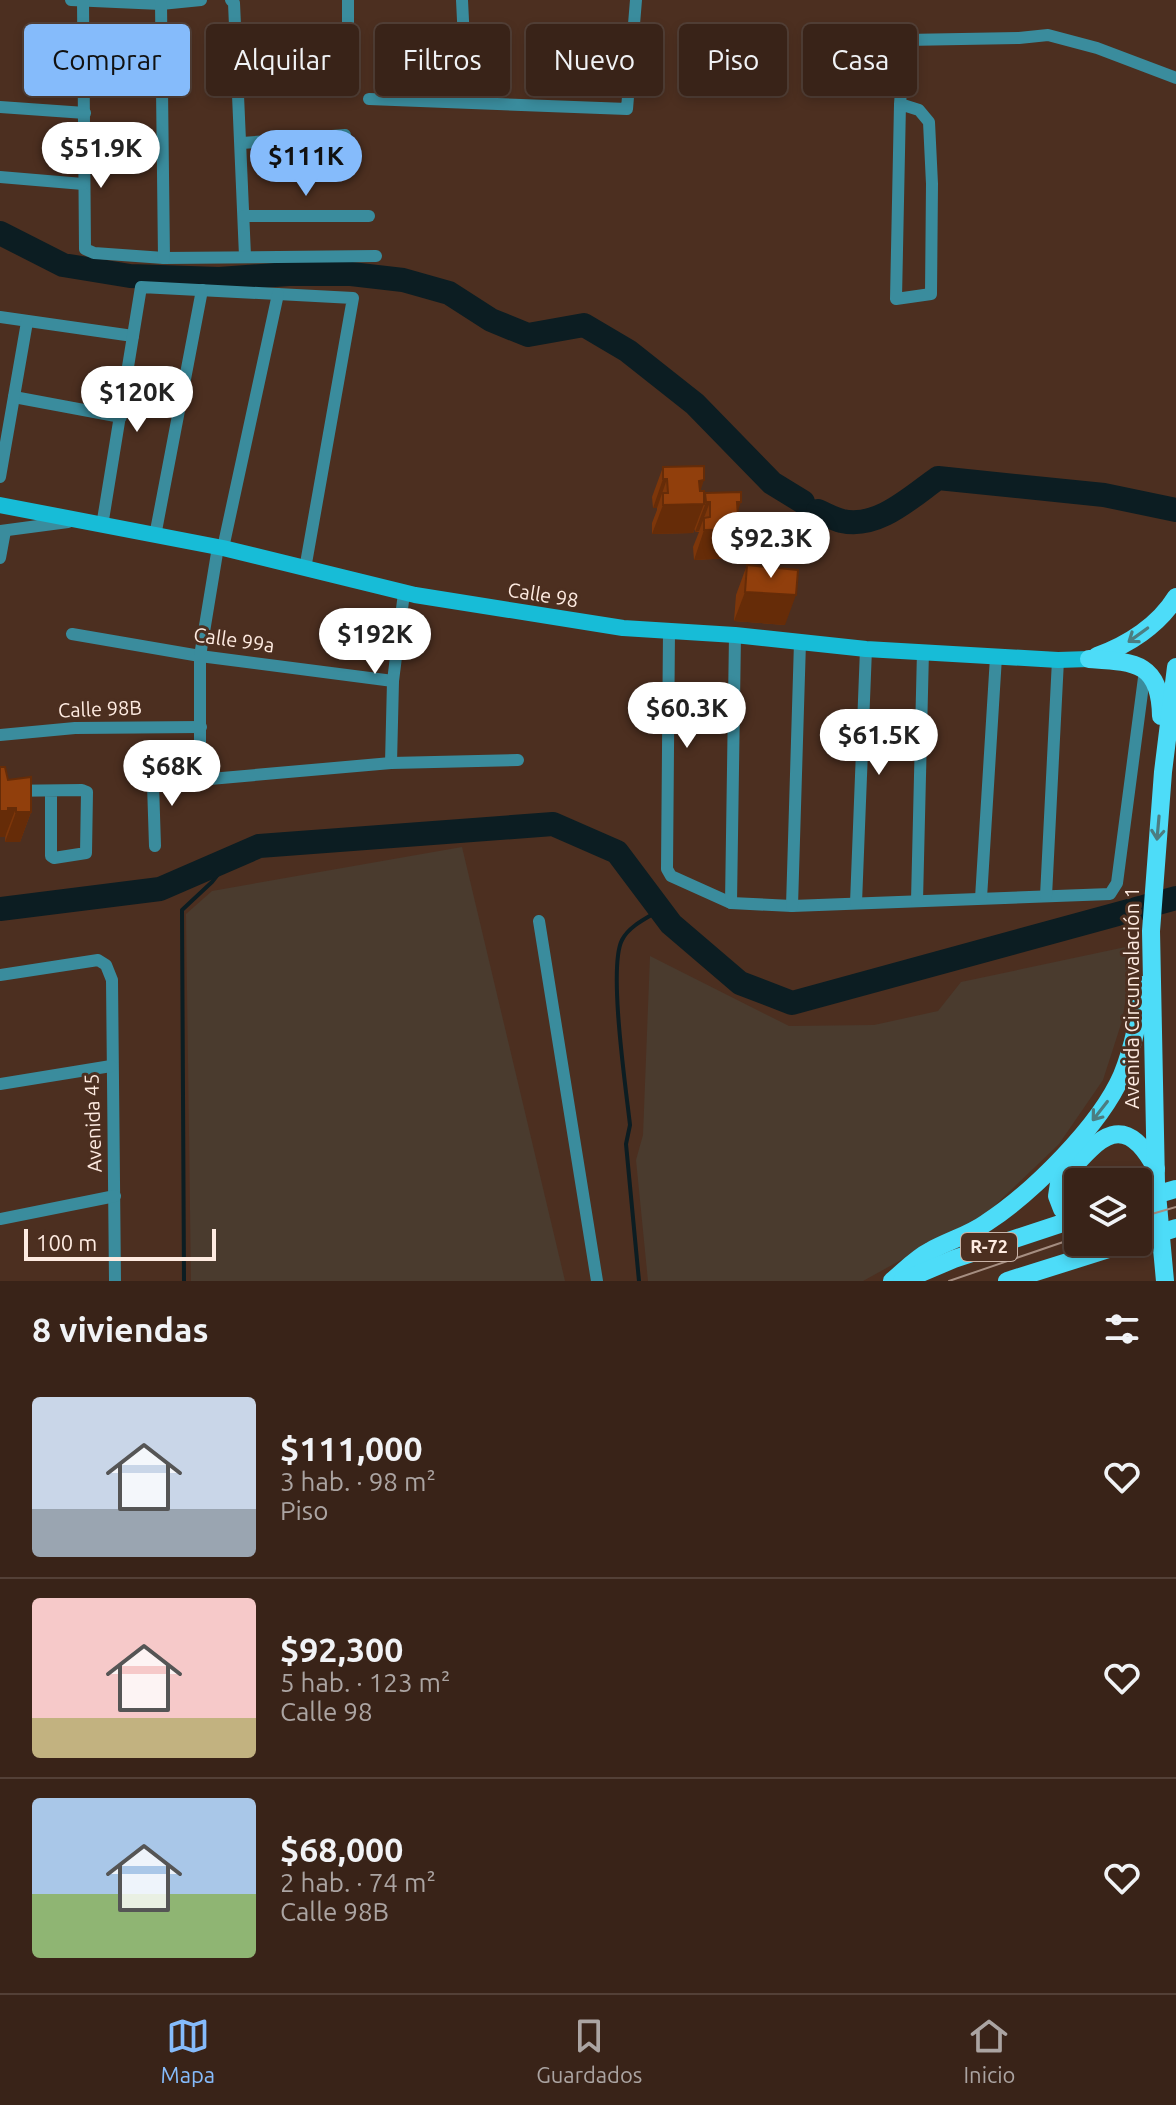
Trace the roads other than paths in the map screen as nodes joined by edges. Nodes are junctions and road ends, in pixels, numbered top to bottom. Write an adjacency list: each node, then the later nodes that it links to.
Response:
1 (201, 0): 7 (street)
2 (231, 0): 16 (street)
3 (348, 0): 8 (street)
4 (462, 0): 9 (street)
5 (636, 0): 11 (street)
6 (77, 1): 7 (street); 14 (street)
7 (161, 4): 23 (street)
8 (348, 24)
9 (463, 24)
10 (1176, 78): 12 (street)
11 (369, 99)
12 (900, 104): 12 (street)
13 (0, 107): 14 (street)
14 (85, 113): 18 (street)
15 (345, 135): 16 (street)
16 (242, 143): 19 (street)
17 (0, 177): 18 (street)
18 (83, 184): 23 (street)
19 (244, 216): 20 (street); 21 (street)
20 (369, 216)
21 (245, 256): 22 (street); 23 (street)
22 (376, 256)
23 (164, 258)
24 (202, 290): 25 (street); 28 (street); 36 (street)
25 (278, 294): 37 (street); 39 (street)
26 (0, 317): 27 (street)
27 (27, 322): 28 (street); 29 (street)
28 (133, 336): 30 (street)
29 (14, 397): 30 (street); 31 (street)
30 (121, 417): 34 (street)
31 (0, 477)
32 (0, 505): 33 (street, Calle 98)
33 (74, 521): 34 (street, Calle 98); 35 (street)
34 (102, 526): 36 (street, Calle 98)
35 (3, 531): 38 (street)
36 (155, 536): 37 (street, Calle 98)
37 (221, 547): 39 (street, Calle 98); 48 (street)
38 (0, 558)
39 (305, 569): 40 (street, Calle 98)
40 (404, 593): 42 (street, Calle 98); 54 (street)
41 (1176, 597): 50 (main road, one-way to 50)
42 (669, 631): 44 (street, Calle 98); 67 (street)
43 (72, 634): 48 (street, Calle 99a)
44 (735, 635): 45 (street, Calle 98); 67 (street)
45 (800, 642): 46 (street, Calle 98); 69 (street)
46 (866, 649): 47 (street, Calle 98); 68 (street)
47 (923, 651): 49 (street, Calle 98); 66 (street)
48 (200, 656): 54 (street, Calle 99a); 55 (street)
49 (996, 657): 51 (street, Calle 98); 65 (street)
50 (1089, 659): 51 (street, Calle 98); 53 (main road)
51 (1058, 660): 64 (street)
52 (1176, 667): 59 (main road, Avenida Circunvalación 1)
53 (1145, 670): 59 (main road); 64 (street)
54 (393, 681): 58 (street)
55 (201, 727): 56 (street, Calle 98B); 60 (street)
56 (0, 735)
57 (518, 760): 58 (street)
58 (391, 763): 60 (street)
59 (1163, 772): 71 (main road, Avenida Circunvalación 1, one-way to 71)
60 (200, 780): 63 (street)
61 (0, 791): 62 (street)
62 (51, 791): 62 (street)
63 (155, 846)
64 (1046, 896): 65 (street)
65 (981, 898): 66 (street)
66 (917, 901): 68 (street)
67 (731, 903): 69 (street)
68 (856, 903): 69 (street)
69 (792, 906)
70 (539, 921): 88 (street)
71 (1151, 931): 76 (main road, Avenida Circunvalación 1); 89 (main road, one-way to 89)
72 (0, 975): 73 (street, Avenida 45)
73 (111, 1066): 74 (street); 79 (street, Avenida 45)
74 (0, 1084)
75 (1074, 1168): 76 (main road)
76 (1156, 1177): 93 (main road, Avenida Circunvalación 1)
77 (1064, 1181): 81 (main road)
78 (1176, 1189): 80 (main road)
79 (115, 1196): 82 (street); 87 (street, Avenida 45)
80 (1152, 1196)
81 (1064, 1210)
82 (0, 1219)
83 (1064, 1221): 90 (main road, R-72)
84 (1176, 1228): 85 (main road)
85 (1152, 1236)
86 (1085, 1256): 91 (main road, R-72); 92 (main road)
87 (115, 1281)
88 (597, 1281)
89 (892, 1281)
90 (902, 1281)
91 (1007, 1281)
92 (1053, 1281)
93 (1165, 1281)

